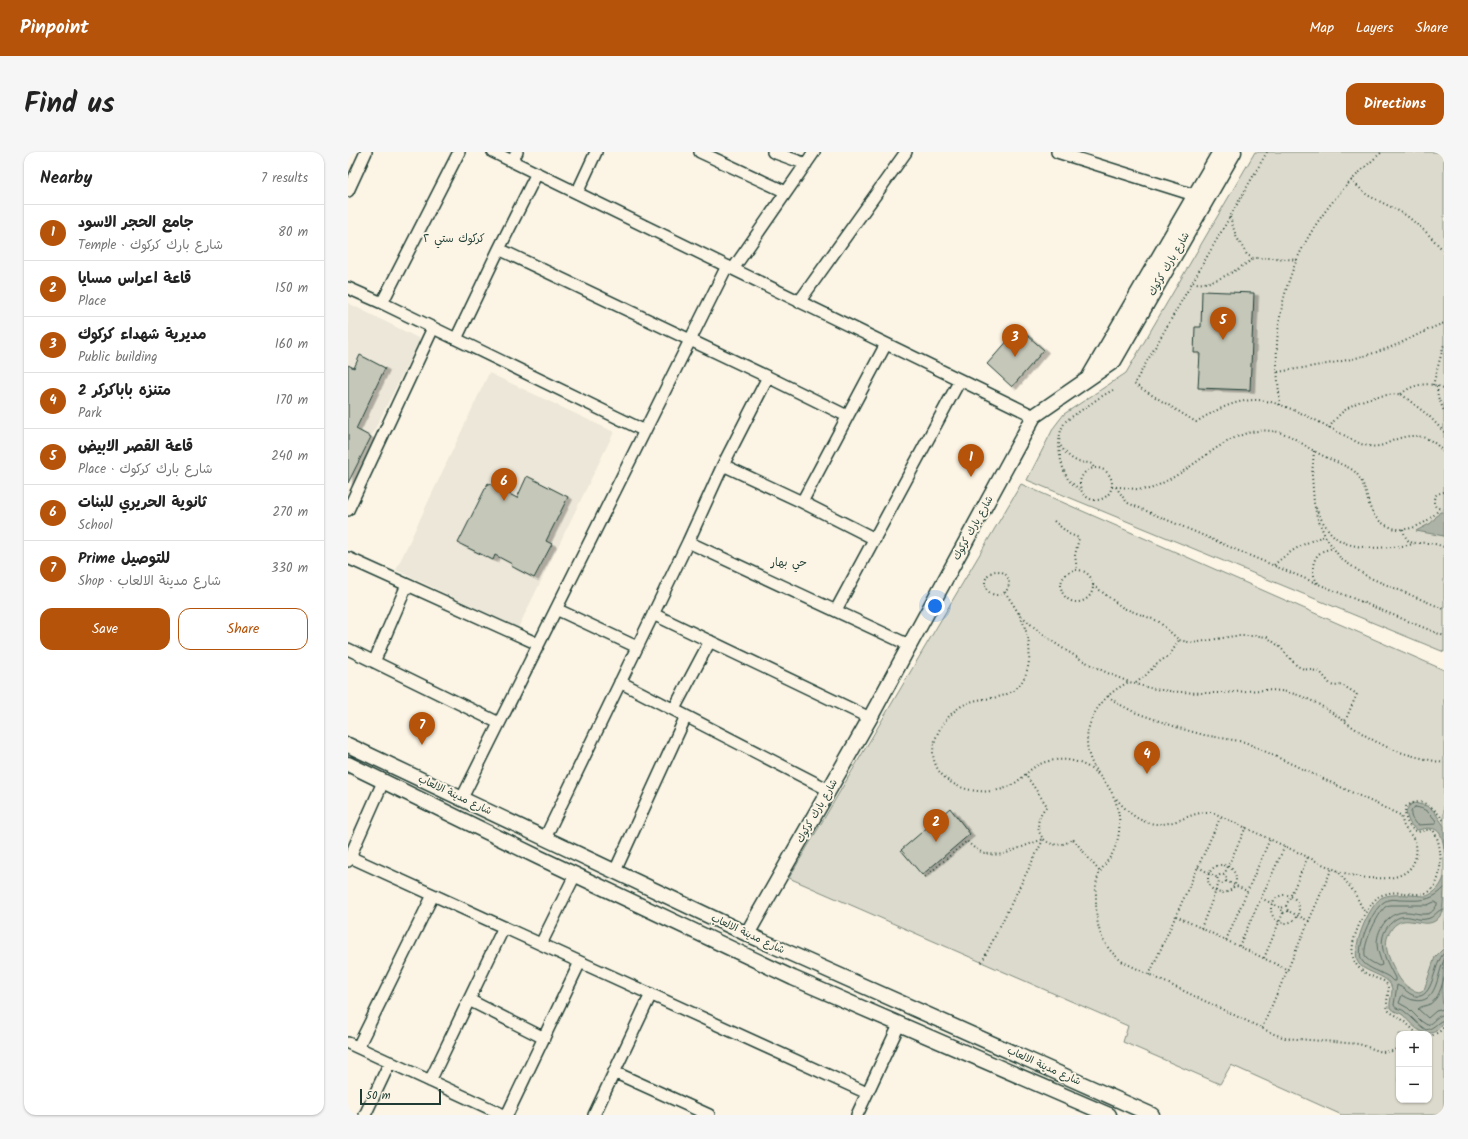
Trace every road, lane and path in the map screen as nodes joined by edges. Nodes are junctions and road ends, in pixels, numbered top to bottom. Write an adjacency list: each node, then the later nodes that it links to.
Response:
1 (366, 152): 17 (street)
2 (459, 152): 32 (street)
3 (495, 152): 14 (street)
4 (596, 152): 21 (street)
5 (700, 152): 20 (street)
6 (773, 152): 15 (street)
7 (814, 152): 15 (street)
8 (906, 152): 31 (street)
9 (1057, 152): 22 (street)
10 (1220, 152): 22 (main road)
11 (1234, 152): 41 (main road, شارع بارك كركوك)
12 (1267, 152): 23 (path)
13 (1382, 152): 18 (path)
14 (514, 157): 16 (street)
15 (806, 164): 20 (street)
16 (537, 173): 21 (street); 24 (street)
17 (351, 177): 19 (street)
18 (1351, 180): 25 (path); 27 (path)
19 (348, 191)
20 (786, 192): 28 (street)
21 (577, 193): 28 (street)
22 (1194, 196): 41 (main road)
23 (1230, 217): 26 (path); 29 (path)
24 (498, 249): 35 (street); 36 (street)
25 (1444, 251)
26 (1253, 258): 27 (path); 29 (path)
27 (1297, 260): 39 (path)
28 (730, 268): 31 (street); 36 (street)
29 (1192, 282): 48 (path)
30 (348, 288): 32 (street)
31 (799, 302): 37 (street)
32 (382, 303): 34 (street)
33 (1444, 323): 39 (path)
34 (434, 328): 35 (street); 64 (street)
35 (456, 339): 53 (street)
36 (690, 340): 40 (street); 53 (street)
37 (886, 344): 42 (street); 50 (street)
38 (1444, 344): 43 (path)
39 (1278, 372): 48 (path)
40 (768, 377): 50 (street); 60 (street)
41 (1087, 379): 51 (main road, شارع بارك كركوك)
42 (960, 380): 51 (street); 75 (street)
43 (1433, 385): 44 (path); 47 (path)
44 (1437, 386): 45 (path); 49 (path)
45 (1444, 388)
46 (1113, 390): 55 (path)
47 (1401, 394): 52 (path); 54 (path)
48 (1280, 405): 52 (path)
49 (1444, 411)
50 (847, 416): 67 (street)
51 (1034, 416): 96 (main road, شارع بارك كركوك)
52 (1329, 428): 57 (path)
53 (645, 431): 87 (street)
54 (1444, 432)
55 (1060, 441): 61 (path); 65 (path)
56 (1444, 446): 57 (path)
57 (1440, 448): 59 (path)
58 (1314, 451): 63 (path); 68 (path); 73 (path)
59 (1444, 454)
60 (723, 465): 67 (street); 76 (street)
61 (1094, 468): 62 (path); 65 (path)
62 (1112, 487): 63 (path); 65 (path)
63 (1116, 487): 81 (path)
64 (352, 489): 70 (street)
65 (1080, 489)
66 (1444, 492): 69 (path)
67 (802, 502): 75 (street)
68 (1314, 503): 74 (path); 77 (path)
69 (1439, 509): 71 (path); 73 (path)
70 (348, 510)
71 (1444, 510)
72 (1054, 521): 82 (path)
73 (1403, 529): 77 (path)
74 (1325, 536): 79 (path); 81 (path)
75 (875, 539): 90 (street)
76 (688, 542): 90 (street); 91 (street)
77 (1414, 544): 78 (path)
78 (1444, 546)
79 (1332, 548): 83 (path); 89 (path)
80 (348, 558): 84 (street)
81 (1274, 566): 83 (path)
82 (1077, 570): 85 (path); 85 (path)
83 (1318, 584): 92 (path)
84 (407, 585): 95 (street); 99 (street)
85 (1093, 585): 93 (path)
86 (1005, 592): 86 (path); 88 (path)
87 (556, 609): 95 (street); 97 (street)
88 (1016, 609): 100 (path); 112 (path)
89 (1444, 609)
90 (836, 610): 96 (street)
91 (653, 614): 94 (street); 97 (street)
92 (1444, 636)
93 (1179, 640): 102 (path); 107 (path)
94 (710, 641): 104 (street); 106 (street)
95 (538, 644): 108 (street)
96 (909, 645): 106 (main road, شارع بارك كركوك)
97 (637, 647): 101 (street)
98 (348, 649): 99 (street)
99 (374, 662): 108 (street)
100 (1130, 681): 102 (path); 103 (path)
101 (620, 682): 104 (street); 121 (street)
102 (1136, 683): 107 (path)
103 (1108, 696): 113 (path); 130 (path)
104 (674, 709): 105 (street)
105 (686, 716): 115 (street); 131 (street)
106 (870, 718): 115 (main road, شارع بارك كركوك)
107 (1345, 721): 110 (path)
108 (499, 723): 117 (street)
109 (348, 745): 117 (main road, شارع مدينة الالعاب)
110 (1444, 763)
111 (348, 764): 114 (main road, شارع مدينة الالعاب)
112 (1025, 774): 113 (path); 122 (path)
113 (1103, 780): 116 (path)
114 (384, 782): 126 (street); 134 (main road, شارع مدينة الالعاب)
115 (829, 790): 160 (main road, شارع بارك كركوك)
116 (1113, 794): 118 (path); 132 (path)
117 (462, 798): 121 (main road, شارع مدينة الالعاب)
118 (1221, 816): 120 (path); 128 (path)
119 (1444, 821): 152 (path)
120 (1246, 827): 123 (path); 127 (path)
121 (546, 838): 131 (main road, شارع مدينة الالعاب)
122 (1043, 839): 132 (path); 136 (path); 166 (path)
123 (1270, 839): 124 (path); 141 (path)
124 (1285, 846): 125 (path); 145 (path)
125 (1308, 857): 129 (path); 144 (path)
126 (349, 859): 143 (street)
127 (1228, 866): 133 (path); 135 (path); 140 (path)
128 (1198, 868): 133 (path); 153 (path)
129 (1332, 868): 130 (path); 156 (path)
130 (1336, 870): 152 (path)
131 (614, 871): 146 (main road, شارع مدينة الالعاب)
132 (1100, 872): 168 (path)
133 (1209, 873): 137 (path); 142 (path)
134 (575, 875): 155 (main road, شارع مدينة الالعاب); 162 (street)
135 (1224, 875): 137 (path); 138 (path)
136 (925, 878)
137 (1218, 878): 139 (path)
138 (1226, 881): 139 (path); 140 (path)
139 (1219, 883): 142 (path)
140 (1235, 885): 141 (path); 142 (path)
141 (1247, 891): 161 (path)
142 (1216, 892): 159 (path)
143 (433, 895): 158 (street); 178 (street)
144 (1291, 896): 147 (path); 148 (path); 154 (path)
145 (1261, 898): 147 (path); 163 (path)
146 (674, 899): 155 (main road); 160 (main road, شارع مدينة الالعاب)
147 (1272, 903): 149 (path); 157 (path)
148 (1286, 906): 149 (path); 150 (path)
149 (1281, 908): 151 (path)
150 (1288, 911): 151 (path); 154 (path)
151 (1284, 913): 157 (path)
152 (1365, 913): 174 (path)
153 (1176, 916): 159 (path); 168 (path)
154 (1298, 916): 156 (path); 157 (path)
155 (666, 918): 171 (main road, شارع مدينة الالعاب)
156 (1309, 921): 167 (path)
157 (1279, 923): 164 (path)
158 (504, 927): 162 (street); 170 (street)
159 (1201, 928): 161 (path)
160 (747, 934): 177 (main road, شارع مدينة الالعاب)
161 (1226, 940): 163 (path)
162 (541, 944): 165 (street)
163 (1239, 946): 164 (path)
164 (1264, 958): 167 (path)
165 (580, 962): 169 (street); 176 (street)
166 (982, 962)
167 (1288, 970): 173 (path)
168 (1149, 975): 173 (path)
169 (651, 994): 182 (street); 184 (street)
170 (469, 1000): 176 (street); 183 (street)
171 (899, 1025): 180 (main road, شارع مدينة الالعاب); 184 (street)
172 (1444, 1027): 175 (path)
173 (1262, 1028): 179 (path)
174 (1414, 1030)
175 (1432, 1036)
176 (544, 1038): 187 (street)
177 (987, 1041): 180 (main road); 192 (main road, شارع مدينة الالعاب)
178 (353, 1045): 181 (street)
179 (1396, 1049)
180 (980, 1059): 191 (main road, شارع مدينة الالعاب)
181 (390, 1062): 183 (street); 185 (street)
182 (614, 1072): 188 (street); 189 (street)
183 (430, 1081): 186 (street)
184 (867, 1093): 190 (street)
185 (365, 1115)
186 (504, 1115)
187 (508, 1115)
188 (594, 1115)
189 (709, 1115)
190 (857, 1115)
191 (1109, 1115)
192 (1152, 1115)

